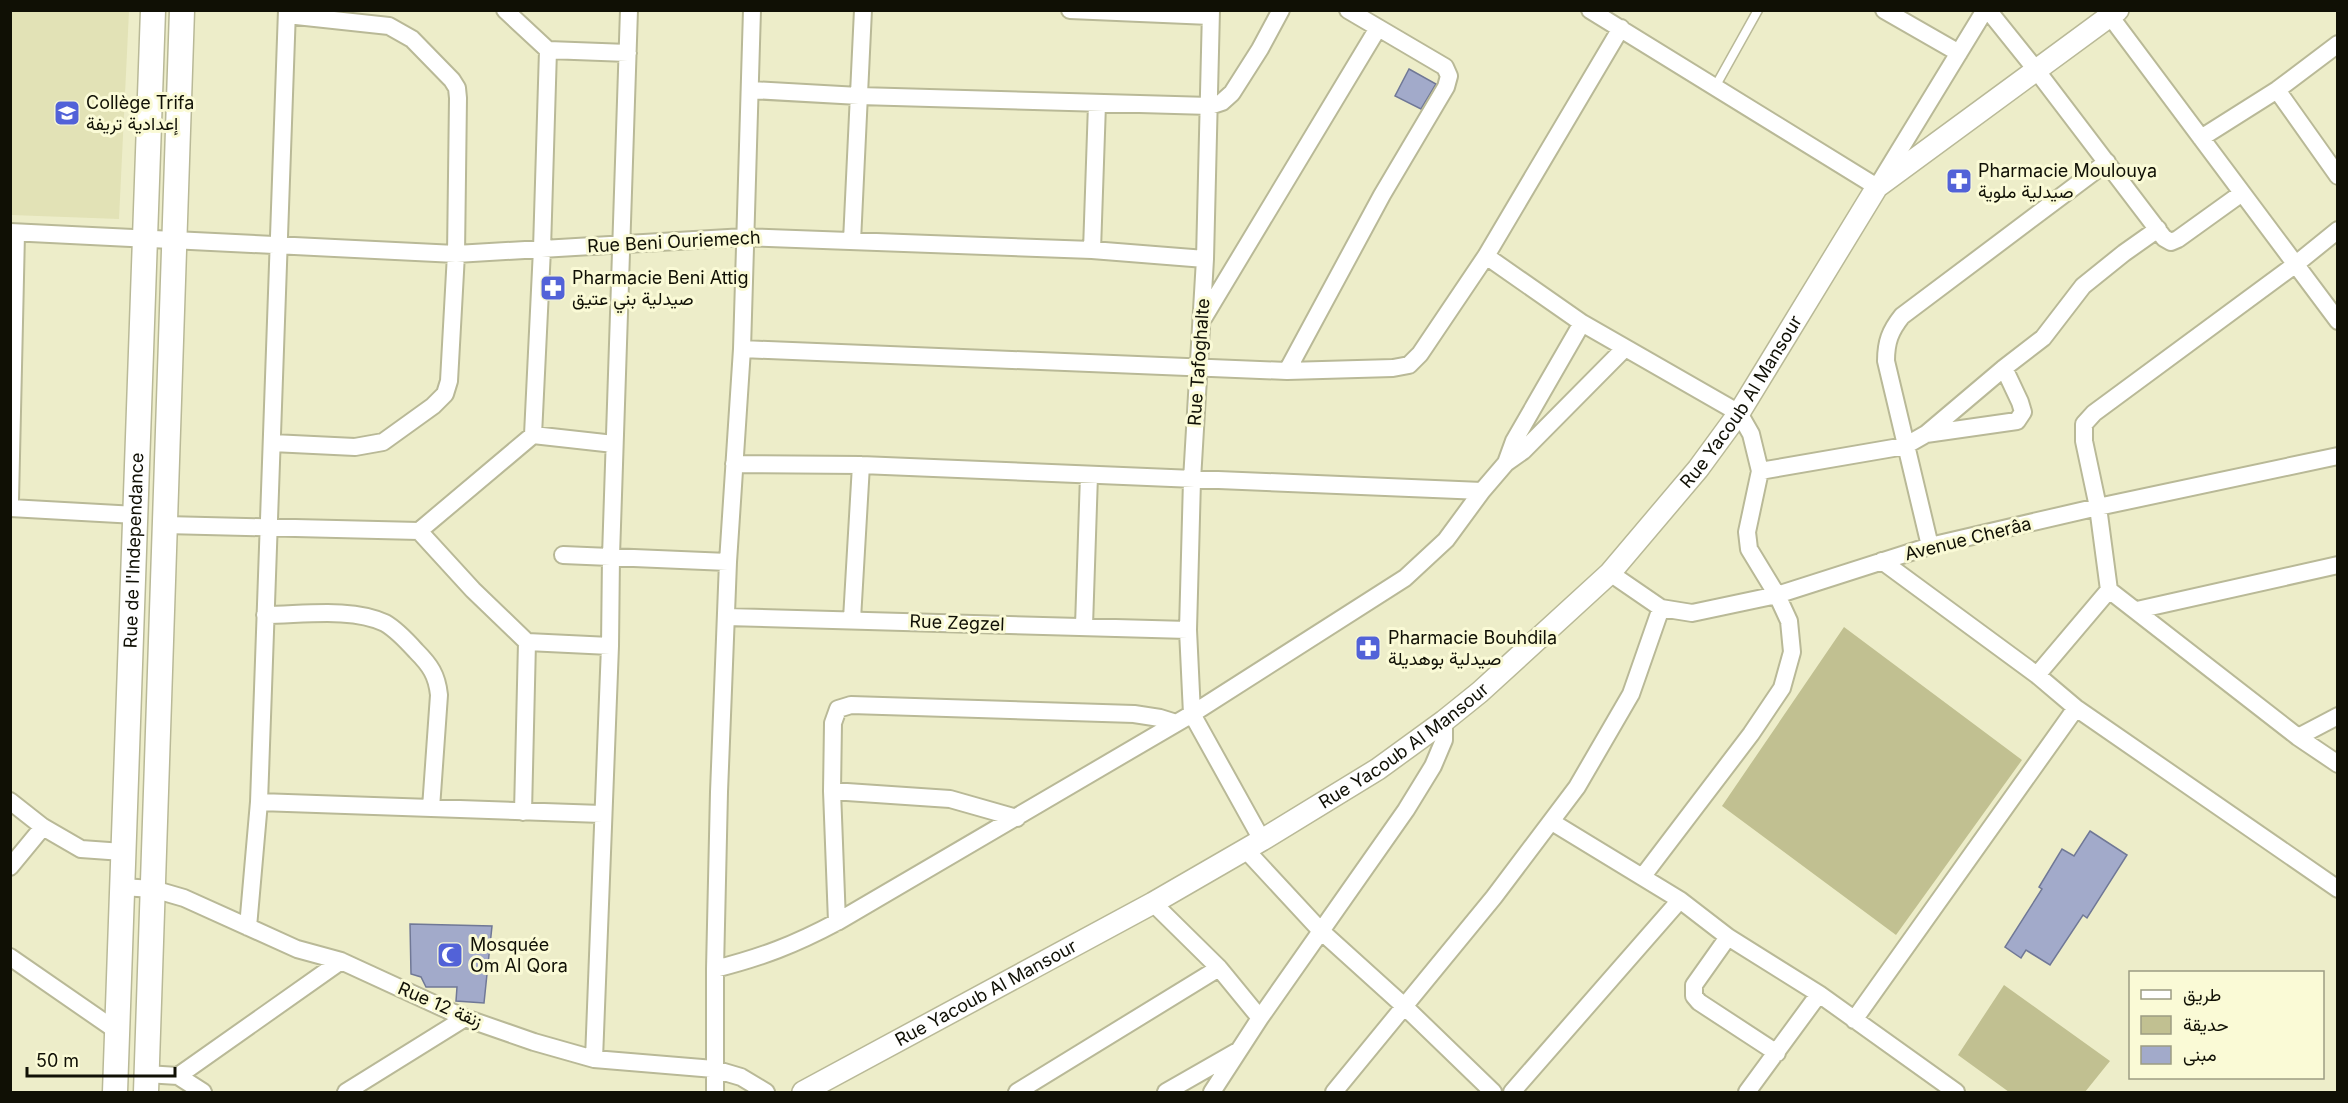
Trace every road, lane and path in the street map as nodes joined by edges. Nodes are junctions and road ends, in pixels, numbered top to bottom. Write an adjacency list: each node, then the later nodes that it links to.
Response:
1 (153, 10): 39 (main road, Rue de l'Independance)
2 (182, 10): 40 (main road, Rue de l'Independance)
3 (505, 10): 20 (street)
4 (629, 10): 21 (street)
5 (752, 10): 25 (street)
6 (863, 10): 27 (street)
7 (1071, 10): 15 (street)
8 (1281, 10): 29 (street)
9 (1348, 10): 17 (street)
10 (1590, 10): 18 (street)
11 (1758, 10): 24 (lane)
12 (1884, 10): 22 (street)
13 (1986, 10): 22 (street, Rue Yacoub Al Mansour); 23 (street)
14 (287, 13): 43 (street); 46 (street)
15 (1211, 13): 29 (street, Rue Tafoghalte)
16 (2114, 13): 23 (street); 30 (street)
17 (1378, 28): 50 (street); 58 (street)
18 (1621, 28): 24 (street); 47 (street)
19 (2337, 44): 26 (street)
20 (548, 50): 21 (street); 44 (street)
21 (628, 53): 42 (street)
22 (1959, 53): 33 (street, Rue Yacoub Al Mansour)
23 (2037, 71): 31 (street); 33 (street)
24 (1716, 87): 33 (street)
25 (751, 90): 27 (street); 38 (street)
26 (2277, 90): 30 (street); 32 (street)
27 (859, 96): 28 (street); 41 (street)
28 (1097, 104): 29 (street); 45 (street)
29 (1210, 106): 48 (street, Rue Tafoghalte)
30 (2201, 138): 34 (street)
31 (2107, 162): 35 (street); 64 (street)
32 (2337, 176)
33 (1877, 188): 59 (street, Rue Yacoub Al Mansour)
34 (2242, 192): 35 (street); 49 (street)
35 (2158, 229): 57 (street)
36 (2337, 230): 49 (street)
37 (13, 232): 39 (street, Rue Beni Ouriemech); 53 (street)
38 (745, 237): 41 (street, Rue Beni Ouriemech); 42 (street, Rue Beni Ouriemech); 55 (street)
39 (144, 240): 40 (street, Rue Beni Ouriemech); 76 (main road, Rue de l'Independance)
40 (174, 241): 43 (street, Rue Beni Ouriemech); 77 (main road, Rue de l'Independance)
41 (852, 241): 45 (street, Rue Beni Ouriemech)
42 (622, 244): 44 (street, Rue Beni Ouriemech); 63 (street)
43 (279, 246): 46 (street, Rue Beni Ouriemech); 62 (street)
44 (542, 249): 46 (street, Rue Beni Ouriemech); 60 (street)
45 (1092, 250): 48 (street, Rue Beni Ouriemech)
46 (456, 254): 62 (street)
47 (1486, 256): 52 (street); 58 (street)
48 (1205, 259): 50 (street, Rue Tafoghalte)
49 (2296, 264): 51 (street); 74 (street)
50 (1202, 320): 56 (street, Rue Tafoghalte)
51 (2337, 321)
52 (1582, 323): 54 (street); 66 (street)
53 (12, 347): 73 (street)
54 (1624, 348): 59 (street); 66 (street)
55 (742, 349): 56 (street); 67 (street)
56 (1198, 367): 58 (street); 71 (street, Rue Tafoghalte)
57 (2004, 368): 61 (street); 61 (street)
58 (1287, 371)
59 (1739, 413): 69 (street); 86 (street, Rue Yacoub Al Mansour)
60 (533, 435): 63 (street); 79 (street)
61 (1926, 435): 64 (street)
62 (272, 443): 78 (street)
63 (615, 444): 82 (street)
64 (1905, 446): 69 (street); 80 (street)
65 (2337, 456): 74 (street, Avenue Cherâa)
66 (1506, 463): 72 (street)
67 (734, 464): 68 (street); 84 (street)
68 (861, 465): 70 (street); 93 (street)
69 (1760, 471): 88 (street)
70 (1089, 475): 71 (street); 94 (street)
71 (1192, 480): 72 (street); 95 (street, Rue Tafoghalte)
72 (1482, 491): 100 (street)
73 (10, 501)
74 (2098, 507): 80 (street, Avenue Cherâa); 87 (street)
75 (10, 508): 76 (street)
76 (136, 515): 116 (main road, Rue de l'Independance)
77 (165, 525): 78 (street); 120 (main road, Rue de l'Independance)
78 (269, 527): 79 (street); 91 (street)
79 (419, 531): 96 (street)
80 (1930, 546): 83 (street, Avenue Cherâa)
81 (563, 555): 82 (street)
82 (611, 556): 84 (street); 97 (street)
83 (1882, 561): 88 (street, Avenue Cherâa); 98 (street)
84 (728, 562): 92 (street)
85 (2337, 565): 90 (street)
86 (1610, 573): 89 (street, Avenue Cherâa); 102 (street, Rue Yacoub Al Mansour)
87 (2109, 590): 90 (street); 98 (street)
88 (1777, 595): 89 (street, Avenue Cherâa); 118 (street)
89 (1661, 608): 113 (street)
90 (2137, 610): 104 (street)
91 (265, 615): 108 (street); 109 (street)
92 (726, 617): 93 (street, Rue Zegzel); 131 (street)
93 (852, 619): 94 (street, Rue Zegzel)
94 (1084, 626): 95 (street, Rue Zegzel)
95 (1188, 630): 100 (street, Rue Tafoghalte)
96 (527, 642): 97 (street); 110 (street)
97 (610, 646): 111 (street)
98 (2037, 675): 99 (street)
99 (2076, 708): 121 (street); 136 (street)
100 (1192, 714): 103 (street); 115 (street)
101 (2337, 716): 104 (street)
102 (1444, 721): 115 (street, Rue Yacoub Al Mansour); 126 (street)
103 (1176, 723): 106 (street); 112 (street)
104 (2298, 736): 105 (street)
105 (2337, 764)
106 (832, 791): 112 (street); 124 (street)
107 (10, 801): 114 (street)
108 (259, 802): 109 (street); 125 (street)
109 (431, 808): 110 (street)
110 (524, 812): 111 (street)
111 (602, 814): 140 (street)
112 (1017, 818): 124 (street)
113 (1552, 822): 118 (street); 133 (street)
114 (44, 826): 116 (street); 117 (street)
115 (1253, 844): 123 (street, Rue Yacoub Al Mansour); 126 (street)
116 (123, 852): 119 (main road, Rue de l'Independance)
117 (10, 867)
118 (1643, 876): 122 (street)
119 (122, 887): 120 (street, Rue 12 زنقة); 137 (main road, Rue de l'Independance)
120 (153, 889): 125 (street, Rue 12 زنقة); 143 (main road, Rue de l'Independance)
121 (2337, 889)
122 (1680, 900): 127 (street); 155 (street)
123 (1153, 903): 130 (street); 150 (street, Rue Yacoub Al Mansour)
124 (837, 922): 131 (street)
125 (248, 927): 129 (street, Rue 12 زنقة)
126 (1321, 931): 133 (street); 135 (street)
127 (1728, 937): 132 (street); 139 (street)
128 (10, 957): 137 (street)
129 (341, 961): 134 (street, Rue 12 زنقة); 142 (street)
130 (1219, 968): 135 (street); 151 (street)
131 (715, 969): 141 (street)
132 (1819, 994): 136 (street); 139 (street)
133 (1404, 1006): 144 (street); 154 (street)
134 (465, 1018): 140 (street, Rue 12 زنقة); 147 (street)
135 (1260, 1018): 138 (street)
136 (1854, 1020): 157 (street)
137 (117, 1031): 145 (main road, Rue de l'Independance)
138 (1239, 1050): 152 (street); 153 (street)
139 (1777, 1053): 156 (street)
140 (594, 1059): 141 (street, Rue 12 زنقة)
141 (714, 1069): 148 (street); 149 (street, Rue 12 زنقة)
142 (178, 1076): 143 (street); 146 (street)
143 (146, 1083)
144 (1338, 1091)
145 (115, 1092)
146 (204, 1092)
147 (346, 1092)
148 (715, 1092)
149 (766, 1092)
150 (803, 1092)
151 (1017, 1092)
152 (1167, 1092)
153 (1212, 1092)
154 (1493, 1092)
155 (1512, 1092)
156 (1750, 1092)
157 (1956, 1092)

